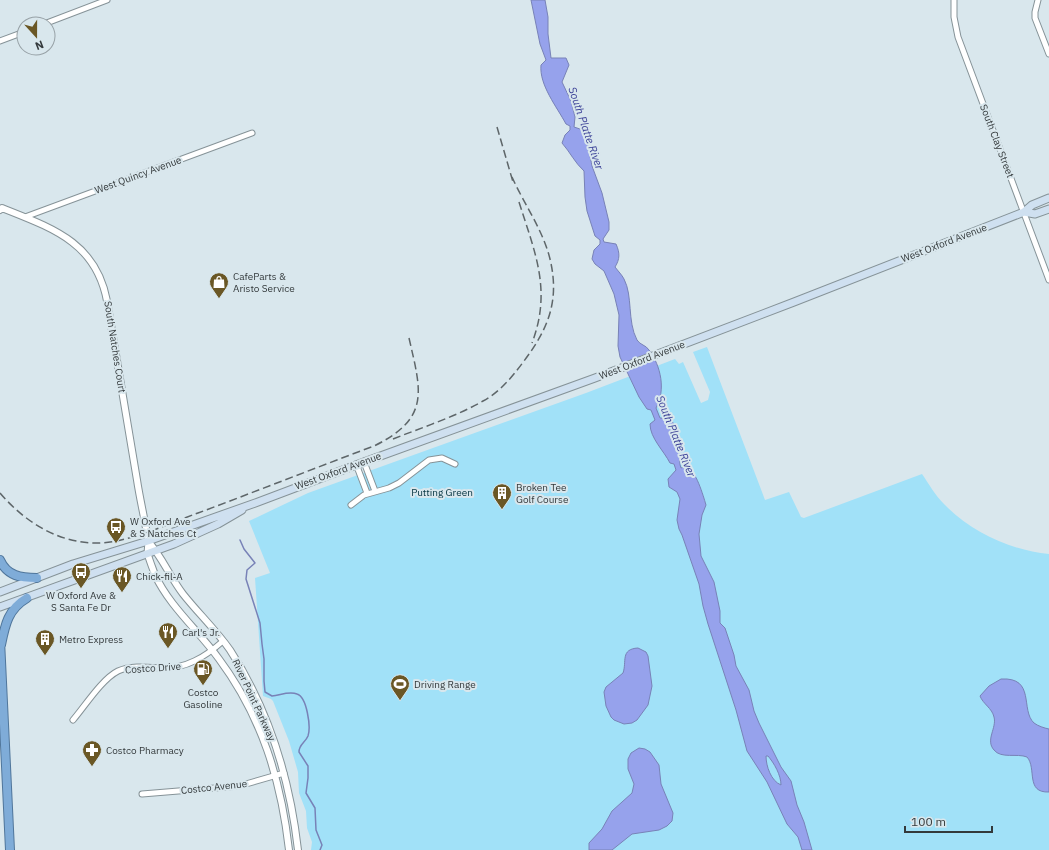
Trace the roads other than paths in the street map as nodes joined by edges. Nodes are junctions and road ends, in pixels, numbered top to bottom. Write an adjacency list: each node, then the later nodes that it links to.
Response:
1 (107, 0): 4 (street)
2 (954, 0): 12 (street, South Clay Street)
3 (1038, 0): 7 (street)
4 (56, 19)
5 (16, 35): 6 (street)
6 (0, 41)
7 (1049, 54)
8 (252, 133): 13 (street, West Quincy Avenue)
9 (1049, 198): 12 (main road, West Oxford Avenue)
10 (1, 208): 13 (street, South Natches Court)
11 (1049, 208): 12 (main road, West Oxford Avenue)
12 (1024, 212): 14 (street, South Clay Street); 15 (main road, West Oxford Avenue)
13 (25, 217): 21 (street, South Natches Court)
14 (1049, 280)
15 (360, 463): 17 (street); 18 (street); 19 (main road, West Oxford Avenue)
16 (455, 464): 17 (street)
17 (375, 491): 18 (street)
18 (367, 493): 20 (street)
19 (258, 502): 21 (main road, West Oxford Avenue); 22 (main road, West Oxford Avenue)
20 (350, 505)
21 (148, 540): 22 (street, River Point Parkway); 23 (street, River Point Parkway); 25 (main road, West Oxford Avenue)
22 (157, 550): 23 (main road, West Oxford Avenue); 29 (street, River Point Parkway)
23 (148, 554): 27 (main road, West Oxford Avenue); 31 (street, River Point Parkway)
24 (0, 560): 25 (highway)
25 (37, 578): 26 (main road, West Oxford Avenue)
26 (0, 592)
27 (27, 598): 28 (main road, West Oxford Avenue); 30 (highway)
28 (0, 608)
29 (223, 641): 31 (street, Costco Drive); 33 (street, River Point Parkway)
30 (0, 643): 36 (highway)
31 (213, 650): 32 (street, Costco Drive); 34 (street, River Point Parkway)
32 (73, 720)
33 (284, 773): 34 (street, Costco Avenue); 38 (street, River Point Parkway)
34 (276, 776): 35 (street, Costco Avenue); 37 (street, River Point Parkway)
35 (142, 794)
36 (10, 850)
37 (289, 850)
38 (298, 850)

